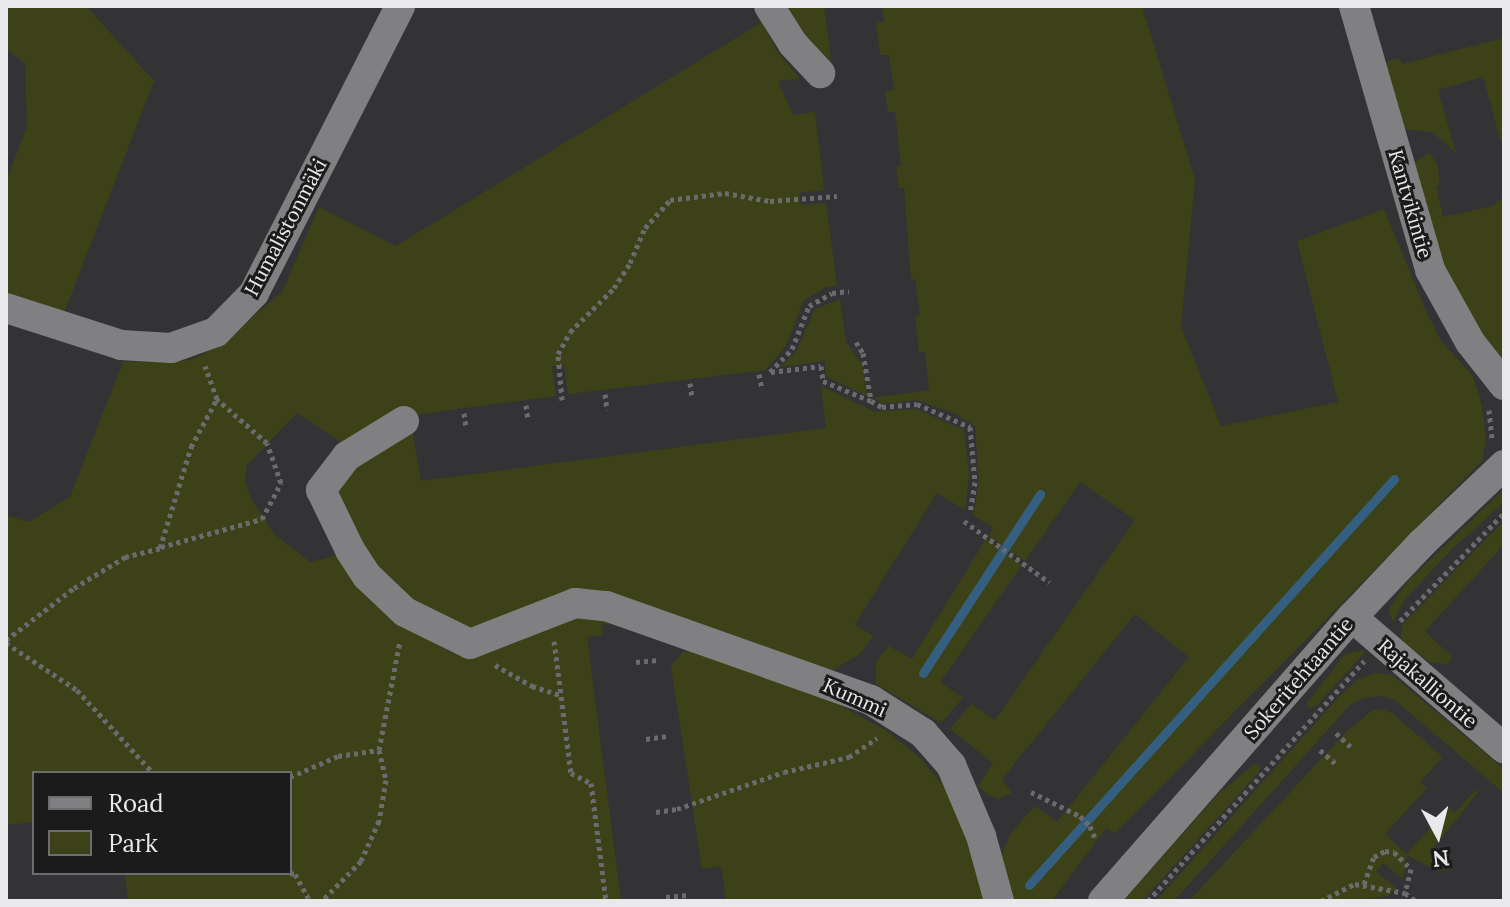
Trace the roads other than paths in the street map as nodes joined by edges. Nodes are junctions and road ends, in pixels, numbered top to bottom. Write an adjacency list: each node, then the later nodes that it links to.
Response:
1 (400, 6): 5 (street, Humalistonmäki)
2 (769, 6): 4 (street)
3 (1354, 6): 6 (street, Kantvikintie)
4 (820, 73)
5 (6, 308)
6 (1504, 385)
7 (404, 421): 11 (street, Kummi)
8 (1504, 465): 9 (street, Sokeritehtaantie)
9 (1352, 617): 10 (street, Rajakalliontie); 12 (street, Sokeritehtaantie)
10 (1504, 748)
11 (999, 901)
12 (1103, 901)

